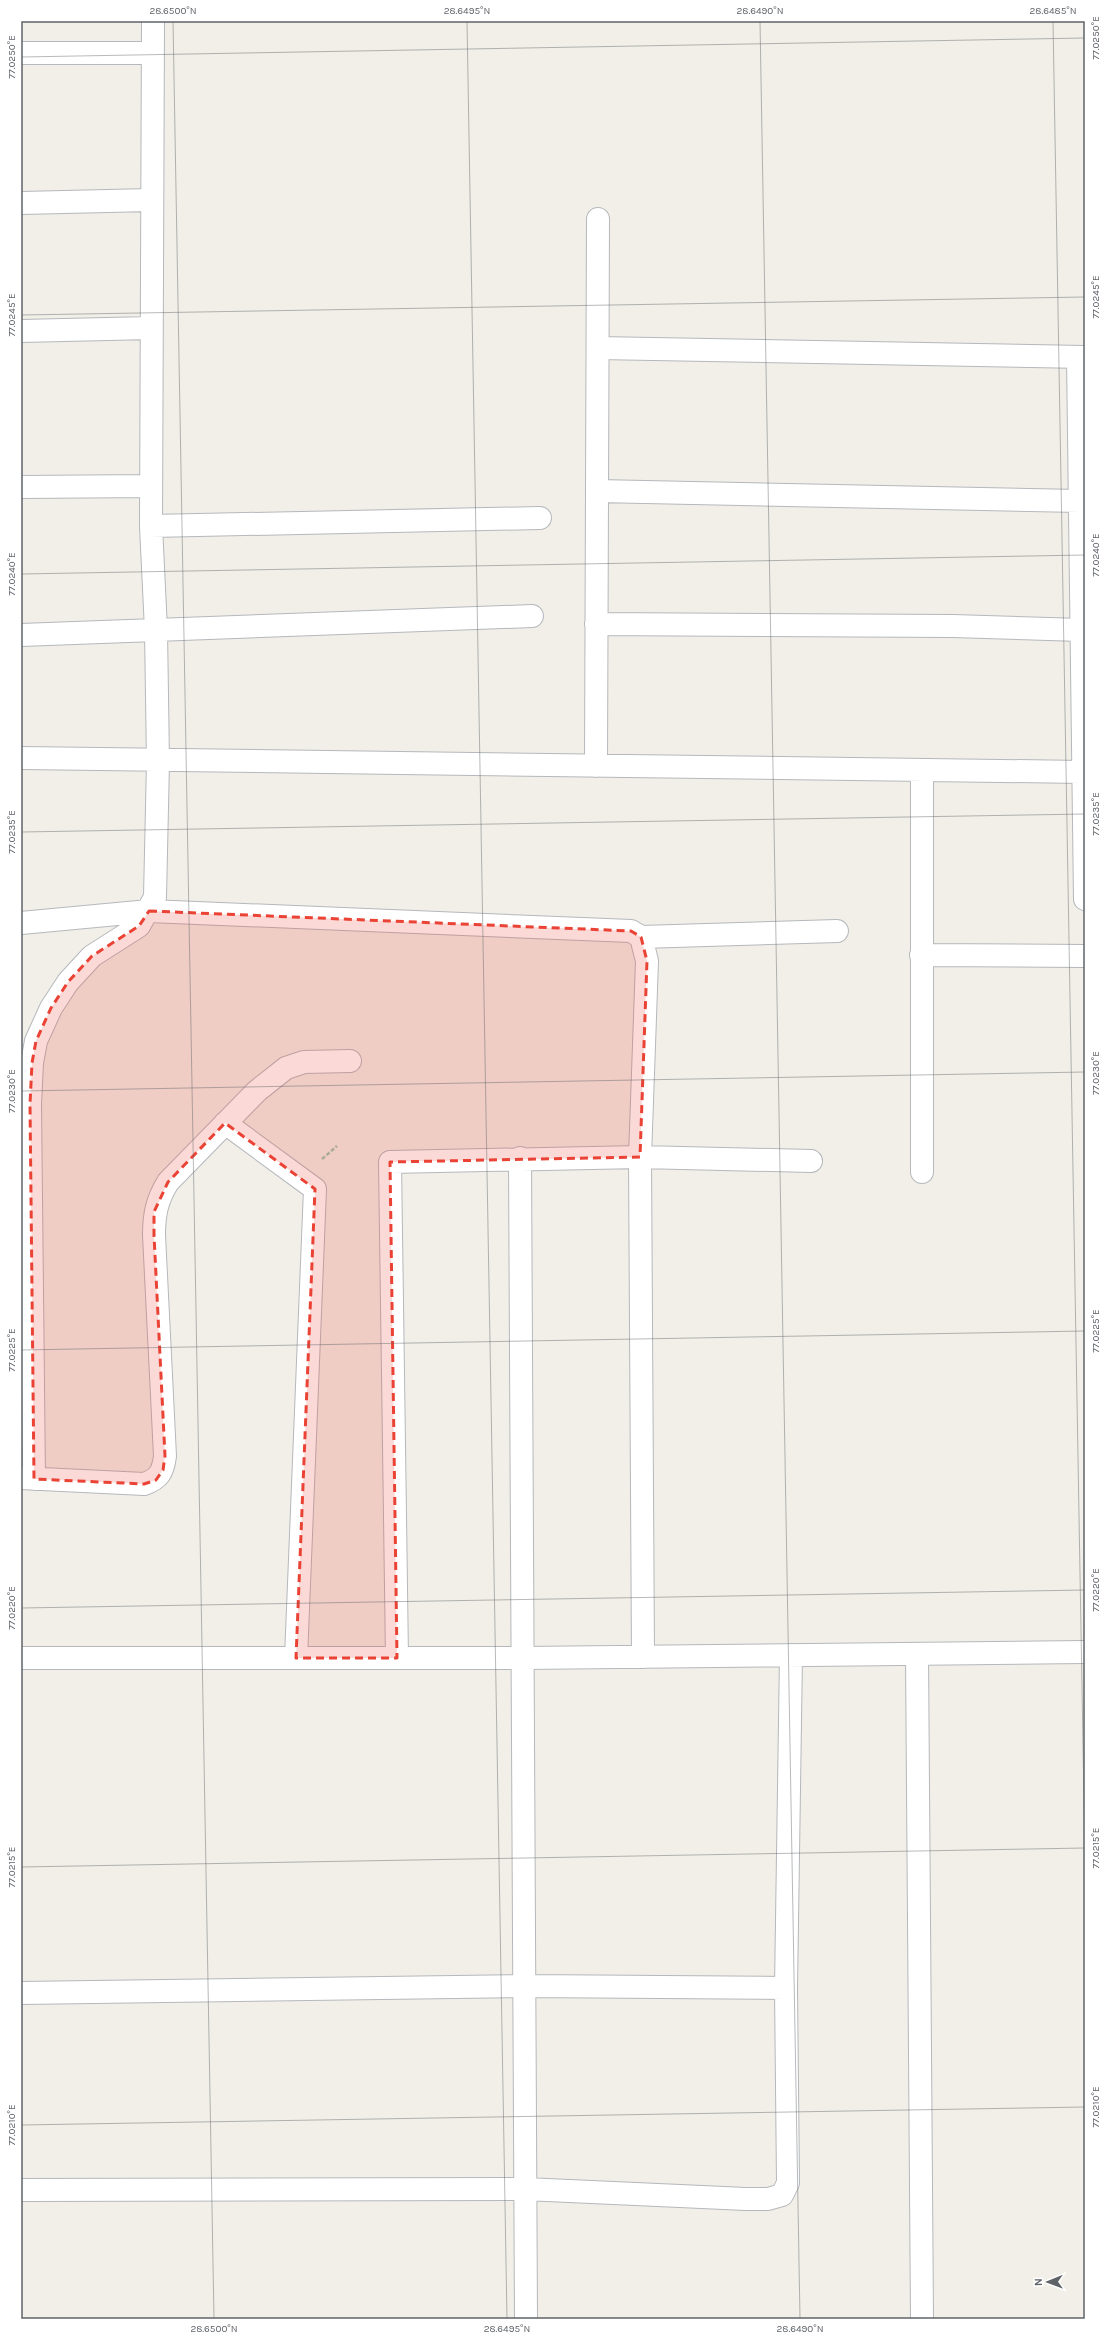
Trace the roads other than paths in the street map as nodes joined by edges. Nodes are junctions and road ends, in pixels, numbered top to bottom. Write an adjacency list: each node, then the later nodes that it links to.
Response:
1 (152, 21): 3 (street)
2 (21, 53): 3 (street)
3 (152, 53): 4 (street)
4 (151, 200): 5 (street); 7 (street)
5 (21, 203)
6 (598, 219): 9 (street)
7 (151, 328): 8 (street); 11 (street)
8 (21, 331)
9 (598, 348): 10 (street); 13 (street)
10 (1082, 357): 14 (street)
11 (150, 486): 12 (street); 16 (street)
12 (21, 487)
13 (597, 491): 14 (street); 18 (street)
14 (1080, 501): 20 (street)
15 (540, 518): 16 (street)
16 (151, 526): 19 (street)
17 (532, 616): 19 (street)
18 (596, 624): 20 (street); 24 (street)
19 (156, 630): 21 (street); 23 (street)
20 (1081, 630): 26 (street)
21 (21, 635)
22 (21, 758): 23 (street)
23 (158, 762): 24 (street); 28 (street)
24 (596, 766): 25 (street)
25 (922, 770): 26 (street); 32 (street)
26 (1083, 772): 27 (street)
27 (1085, 899)
28 (149, 911): 29 (street); 31 (street); 40 (street)
29 (21, 923)
30 (837, 931): 31 (street)
31 (641, 938): 36 (street)
32 (921, 955): 33 (street); 39 (street)
33 (1085, 956)
34 (350, 1061): 35 (street)
35 (226, 1123): 40 (street); 46 (street)
36 (640, 1157): 37 (street); 38 (street); 44 (street)
37 (520, 1158): 47 (street); 48 (street)
38 (811, 1160)
39 (922, 1172)
40 (27, 1478)
41 (1085, 1652): 42 (street)
42 (917, 1654): 43 (street); 55 (street)
43 (791, 1655): 44 (street); 50 (street)
44 (643, 1657): 48 (street)
45 (21, 1658): 46 (street)
46 (296, 1658): 47 (street)
47 (397, 1658): 48 (street)
48 (523, 1658): 49 (street)
49 (526, 1986): 50 (street); 51 (street); 52 (street)
50 (786, 1988): 52 (street)
51 (21, 1993)
52 (525, 2189): 53 (street); 54 (street)
53 (21, 2190)
54 (526, 2319)
55 (922, 2319)

